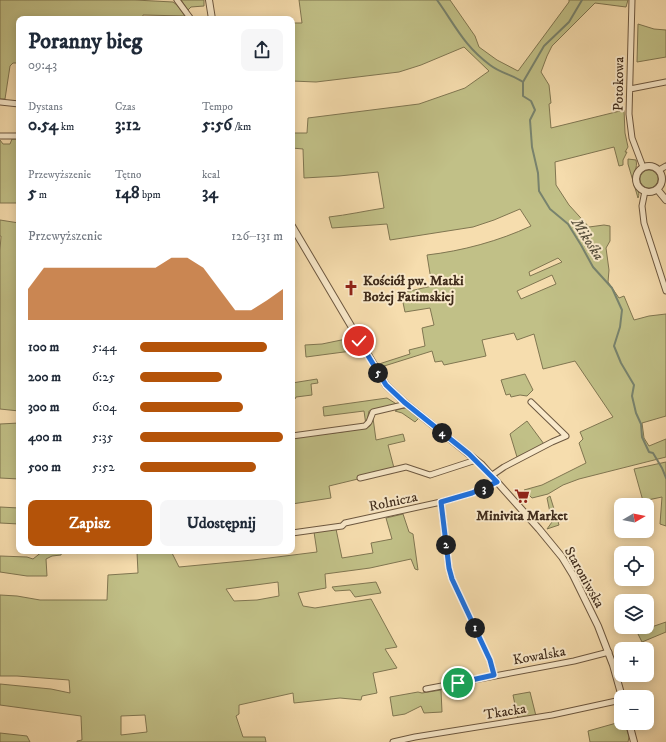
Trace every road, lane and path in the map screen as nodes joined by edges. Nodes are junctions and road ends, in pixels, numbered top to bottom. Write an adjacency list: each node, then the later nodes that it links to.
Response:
1 (177, 0): 4 (street)
2 (209, 0): 5 (street)
3 (632, 0): 7 (street, Potokowa)
4 (189, 16)
5 (212, 16)
6 (666, 82): 7 (street)
7 (630, 89): 13 (street, Potokowa)
8 (0, 102): 9 (street)
9 (16, 104)
10 (0, 136): 11 (street)
11 (16, 136)
12 (666, 166): 14 (street)
13 (643, 167): 14 (street); 16 (street)
14 (659, 170): 15 (street)
15 (657, 189): 16 (street); 17 (street)
16 (644, 191): 19 (street)
17 (666, 200)
18 (295, 231): 21 (street, Staroniwska)
19 (666, 290)
20 (531, 402): 24 (street)
21 (407, 404): 22 (street); 23 (street, Staroniwska)
22 (295, 436)
23 (476, 460): 24 (street, Staroniwska); 25 (street)
24 (491, 476): 26 (street, Staroniwska)
25 (360, 478)
26 (497, 482): 27 (street, Rolnicza); 29 (street, Staroniwska)
27 (441, 502): 28 (street, Rolnicza); 30 (street)
28 (295, 533)
29 (608, 652): 30 (street, Kowalska); 32 (street, Staroniwska)
30 (494, 675): 31 (street, Kowalska)
31 (426, 689)
32 (620, 690)
33 (614, 702): 35 (street, Tkacka)
34 (631, 730): 36 (street)
35 (393, 742)
36 (634, 742)

